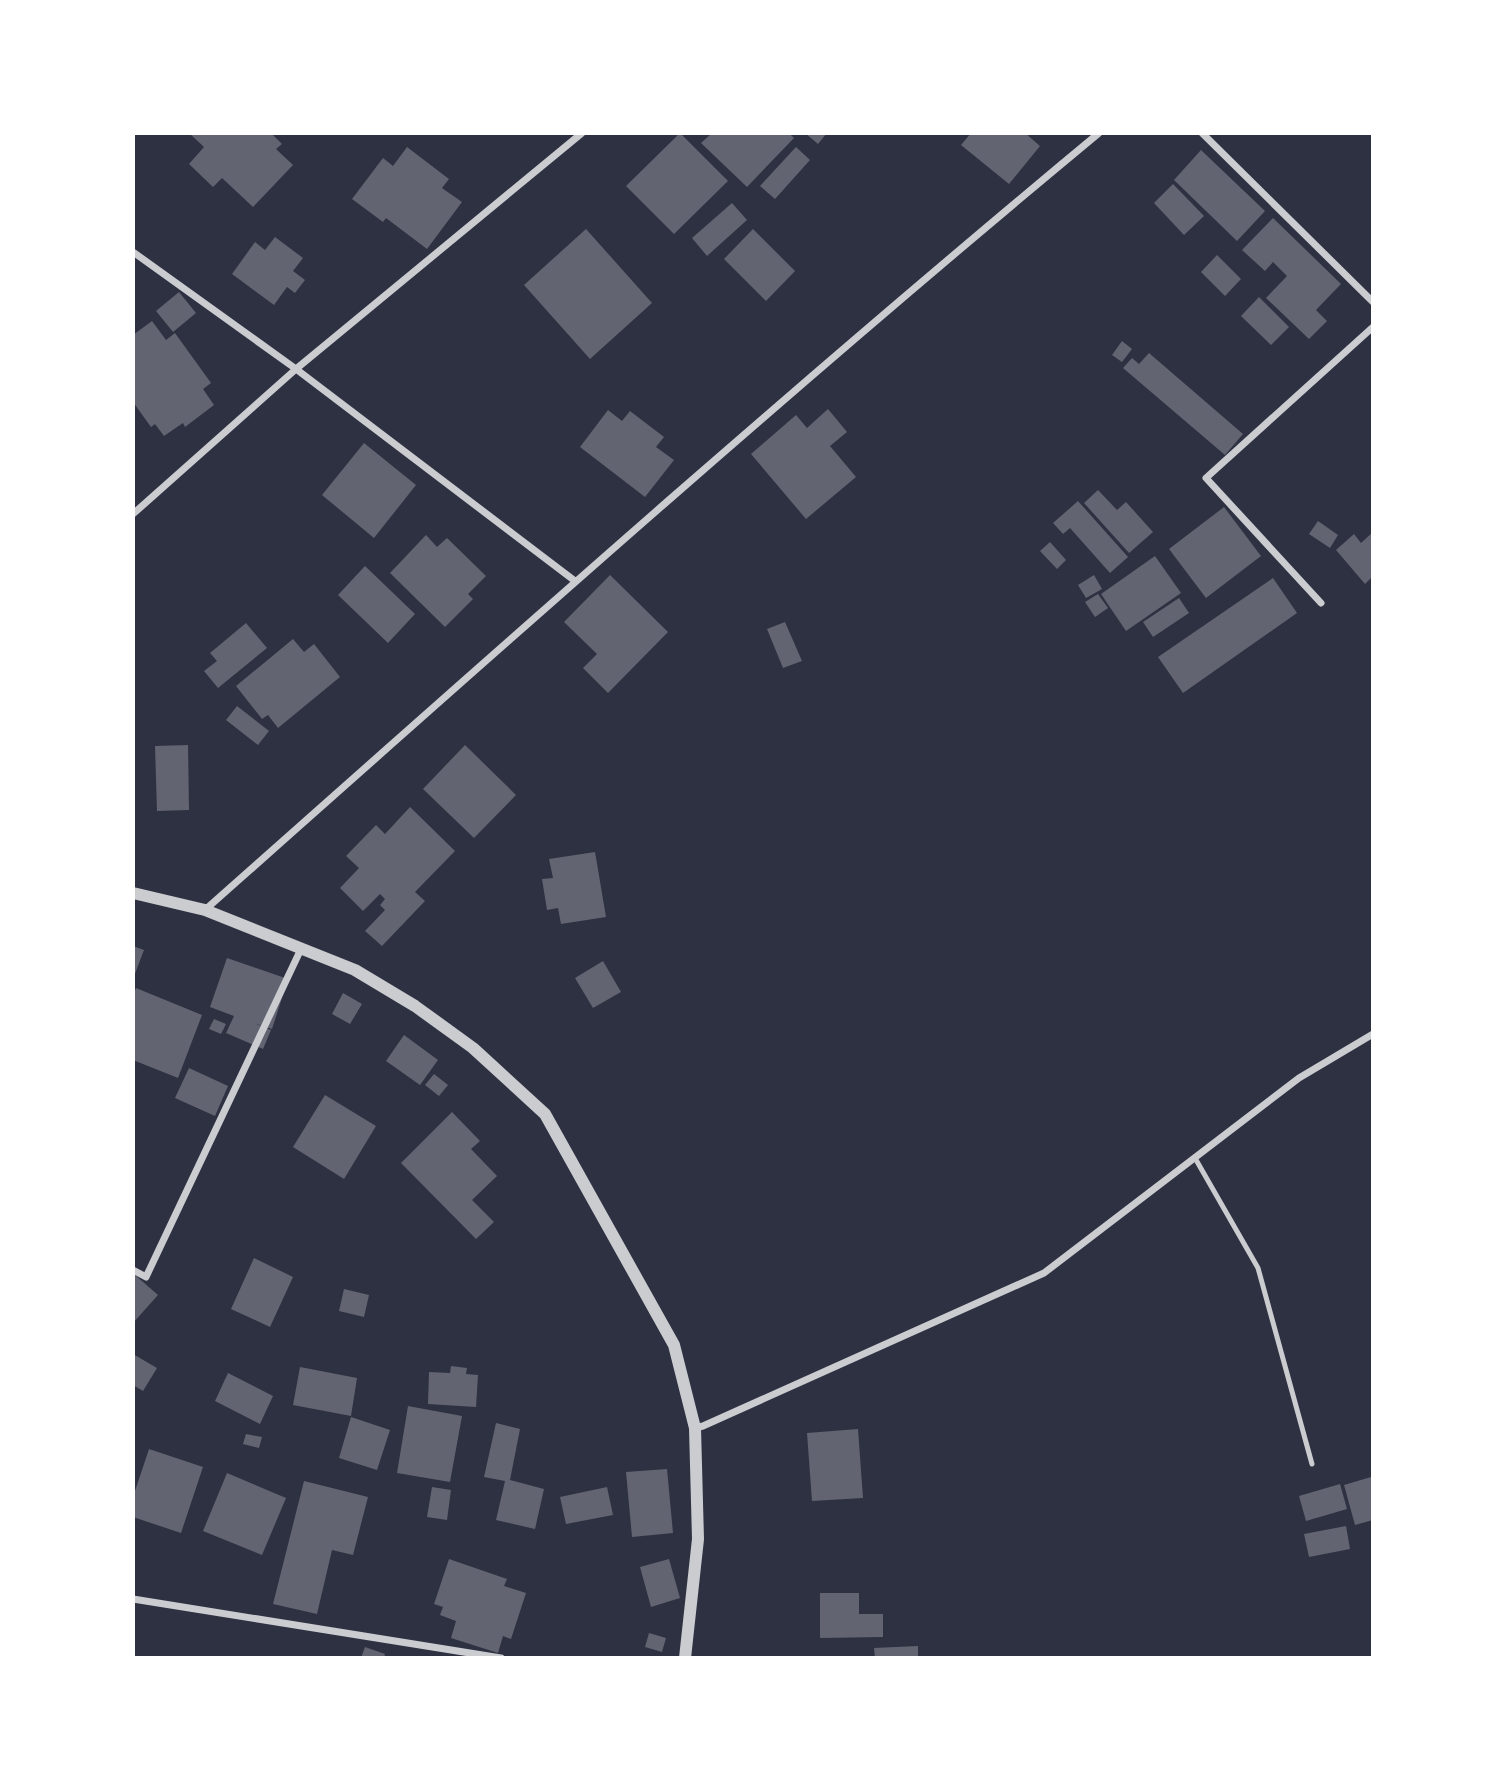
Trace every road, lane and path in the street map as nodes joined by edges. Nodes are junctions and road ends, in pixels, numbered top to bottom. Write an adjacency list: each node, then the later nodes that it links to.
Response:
1 (582, 133): 7 (street)
2 (1099, 133): 9 (street)
3 (1202, 133): 5 (street)
4 (133, 252): 7 (street)
5 (1373, 302)
6 (1373, 327): 10 (street)
7 (296, 369): 8 (street); 9 (street)
8 (133, 514)
9 (575, 581): 12 (street)
10 (1321, 603)
11 (133, 893): 12 (street)
12 (205, 910): 13 (street)
13 (301, 949): 16 (street); 17 (street)
14 (1373, 1034): 15 (street)
15 (1195, 1157): 17 (street); 18 (lane)
16 (133, 1270)
17 (695, 1428): 21 (street)
18 (1312, 1464)
19 (133, 1599): 20 (street)
20 (501, 1658)
21 (685, 1658)

